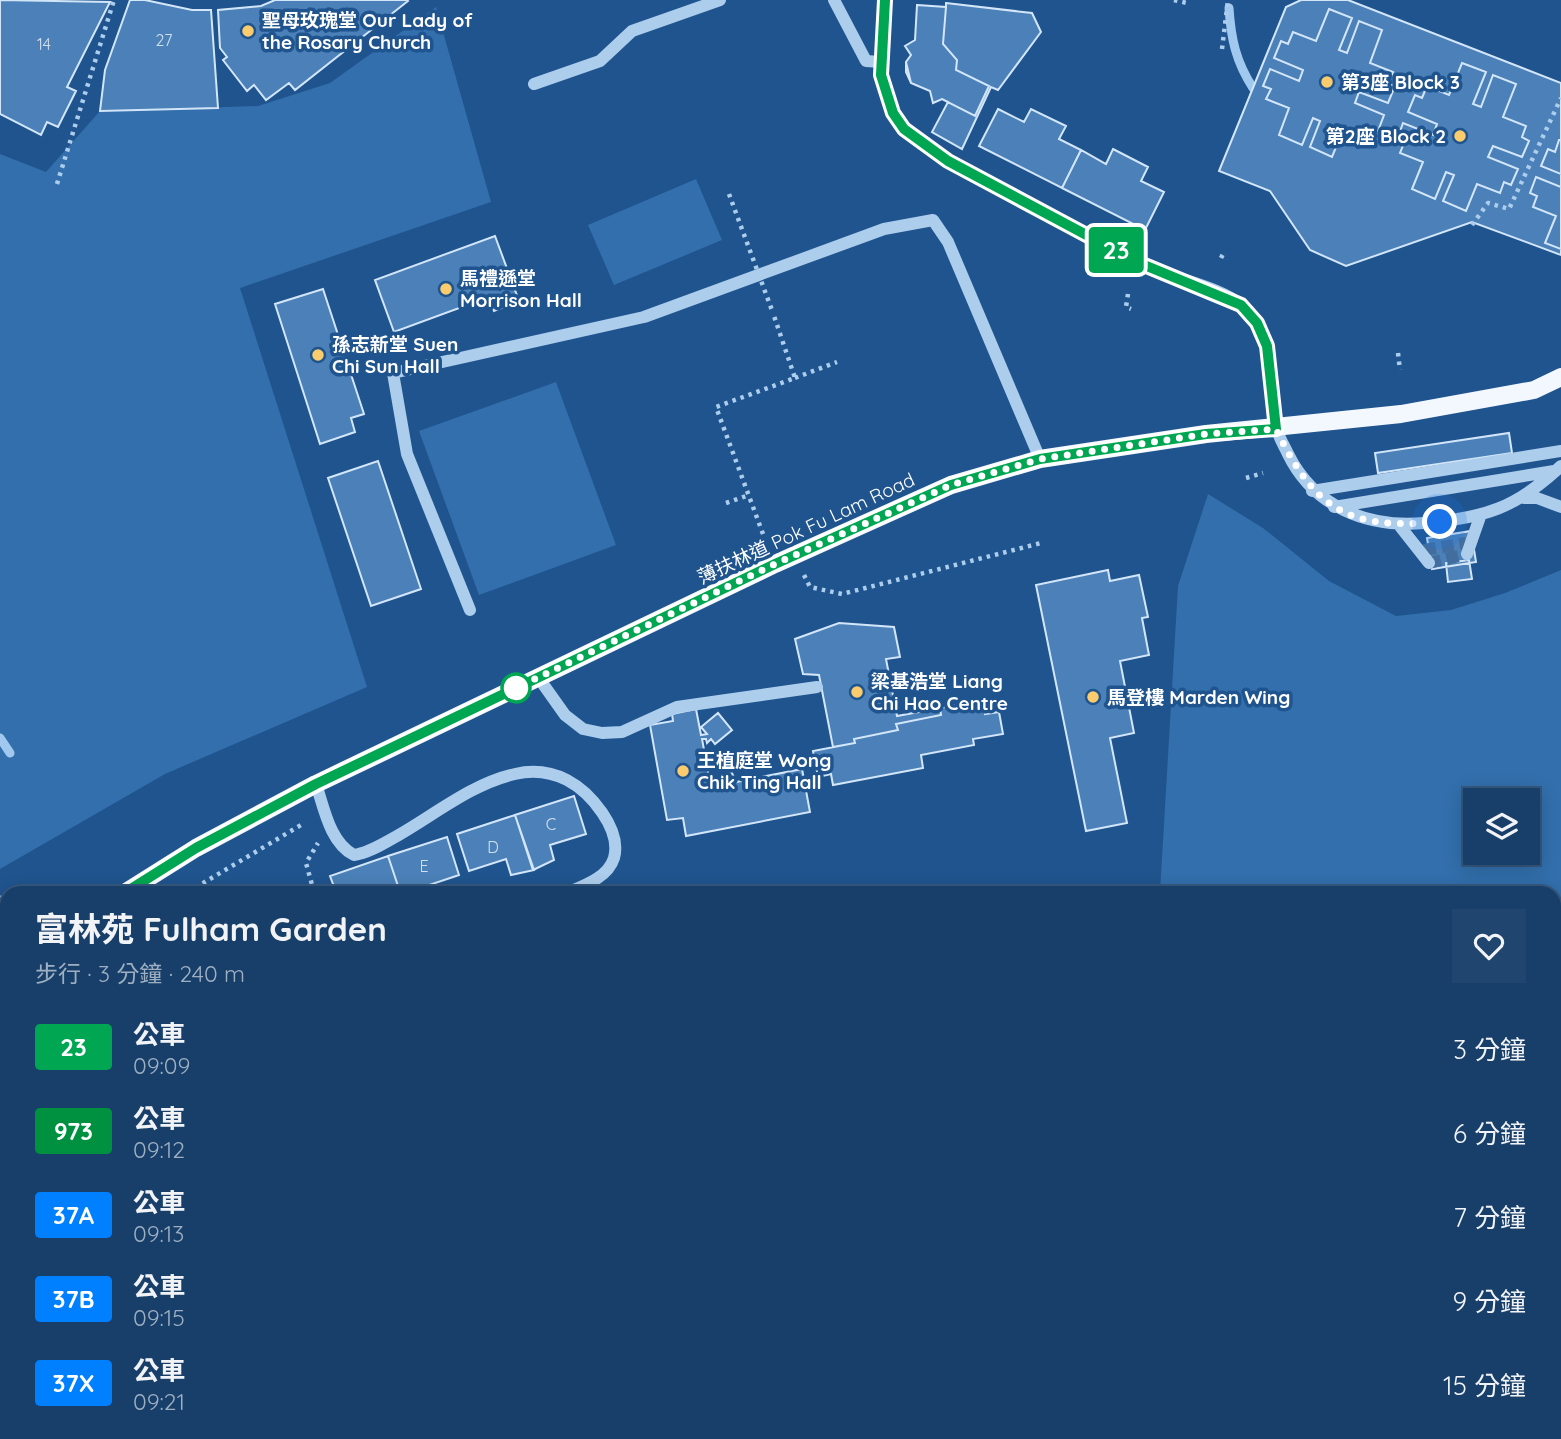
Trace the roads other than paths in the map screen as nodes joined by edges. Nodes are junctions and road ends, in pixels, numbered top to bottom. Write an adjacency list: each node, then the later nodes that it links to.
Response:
1 (720, 0): 5 (street)
2 (834, 0): 4 (street)
3 (885, 0): 4 (street)
4 (881, 62): 7 (street)
5 (534, 84)
6 (1561, 377): 7 (main road, 薄扶林道 Pok Fu Lam Road)
7 (1276, 429): 9 (main road, 薄扶林道 Pok Fu Lam Road); 11 (street)
8 (1561, 451): 11 (street)
9 (1040, 459): 19 (street); 20 (main road, 薄扶林道 Pok Fu Lam Road)
10 (1558, 468): 12 (street); 13 (street)
11 (1312, 491): 13 (street)
12 (1524, 498): 14 (street); 15 (street)
13 (1334, 507): 16 (street)
14 (1561, 508)
15 (1481, 514): 16 (street); 17 (street)
16 (1399, 525): 18 (street)
17 (1468, 547)
18 (1423, 554)
19 (470, 610)
20 (538, 677): 21 (street); 22 (main road, 薄扶林道 Pok Fu Lam Road)
21 (817, 687)
22 (316, 784): 23 (main road, 薄扶林道 Pok Fu Lam Road); 24 (street)
23 (136, 886)
24 (581, 886)

